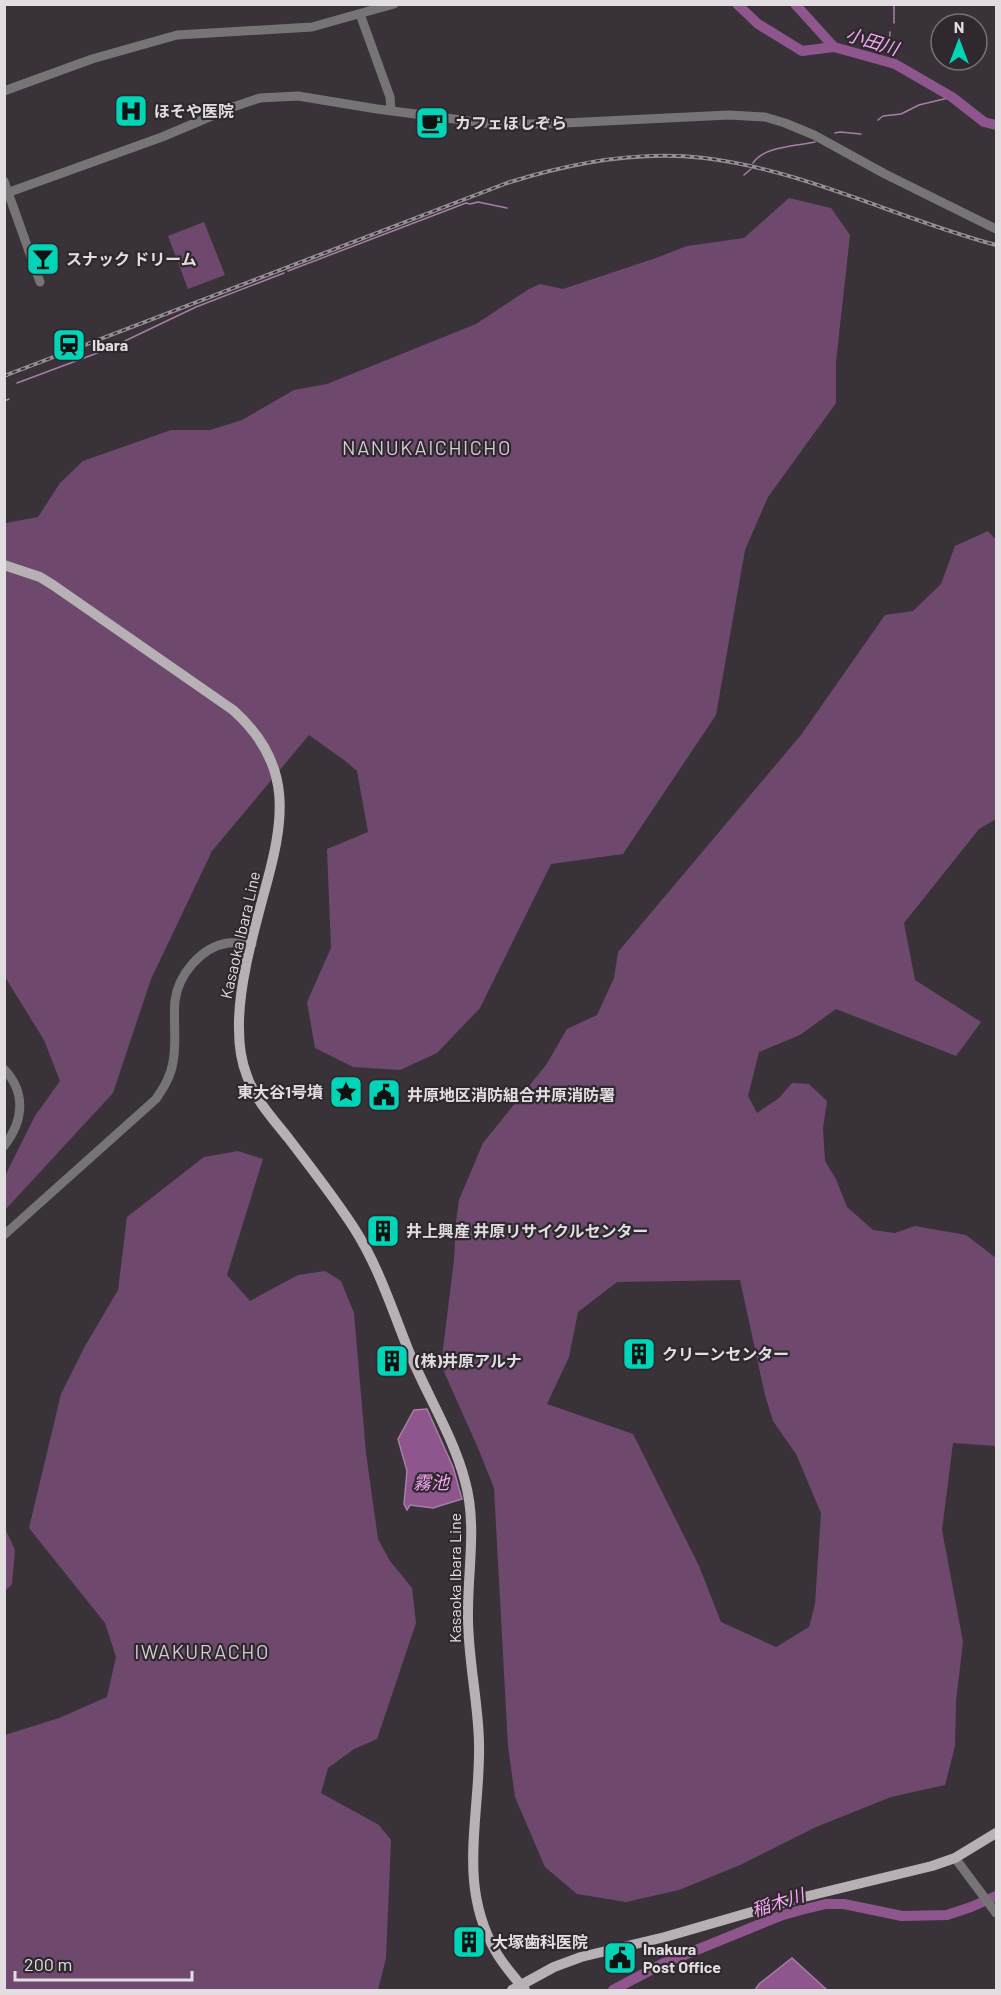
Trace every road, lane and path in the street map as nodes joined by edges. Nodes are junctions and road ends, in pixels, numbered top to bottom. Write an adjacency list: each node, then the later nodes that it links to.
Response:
1 (394, 4): 2 (street)
2 (360, 14): 3 (street); 4 (street)
3 (4, 91)
4 (392, 111): 6 (street); 7 (street)
5 (4, 181): 6 (street)
6 (6, 195): 8 (street)
7 (996, 228)
8 (38, 283)
9 (4, 565): 10 (main road, Kasaoka Ibara Line)
10 (252, 944): 13 (street); 17 (main road, Kasaoka Ibara Line)
11 (4, 1069): 12 (street)
12 (4, 1146)
13 (4, 1235)
14 (996, 1833): 15 (main road)
15 (955, 1858): 16 (street); 17 (main road)
16 (994, 1909)
17 (519, 1989)

